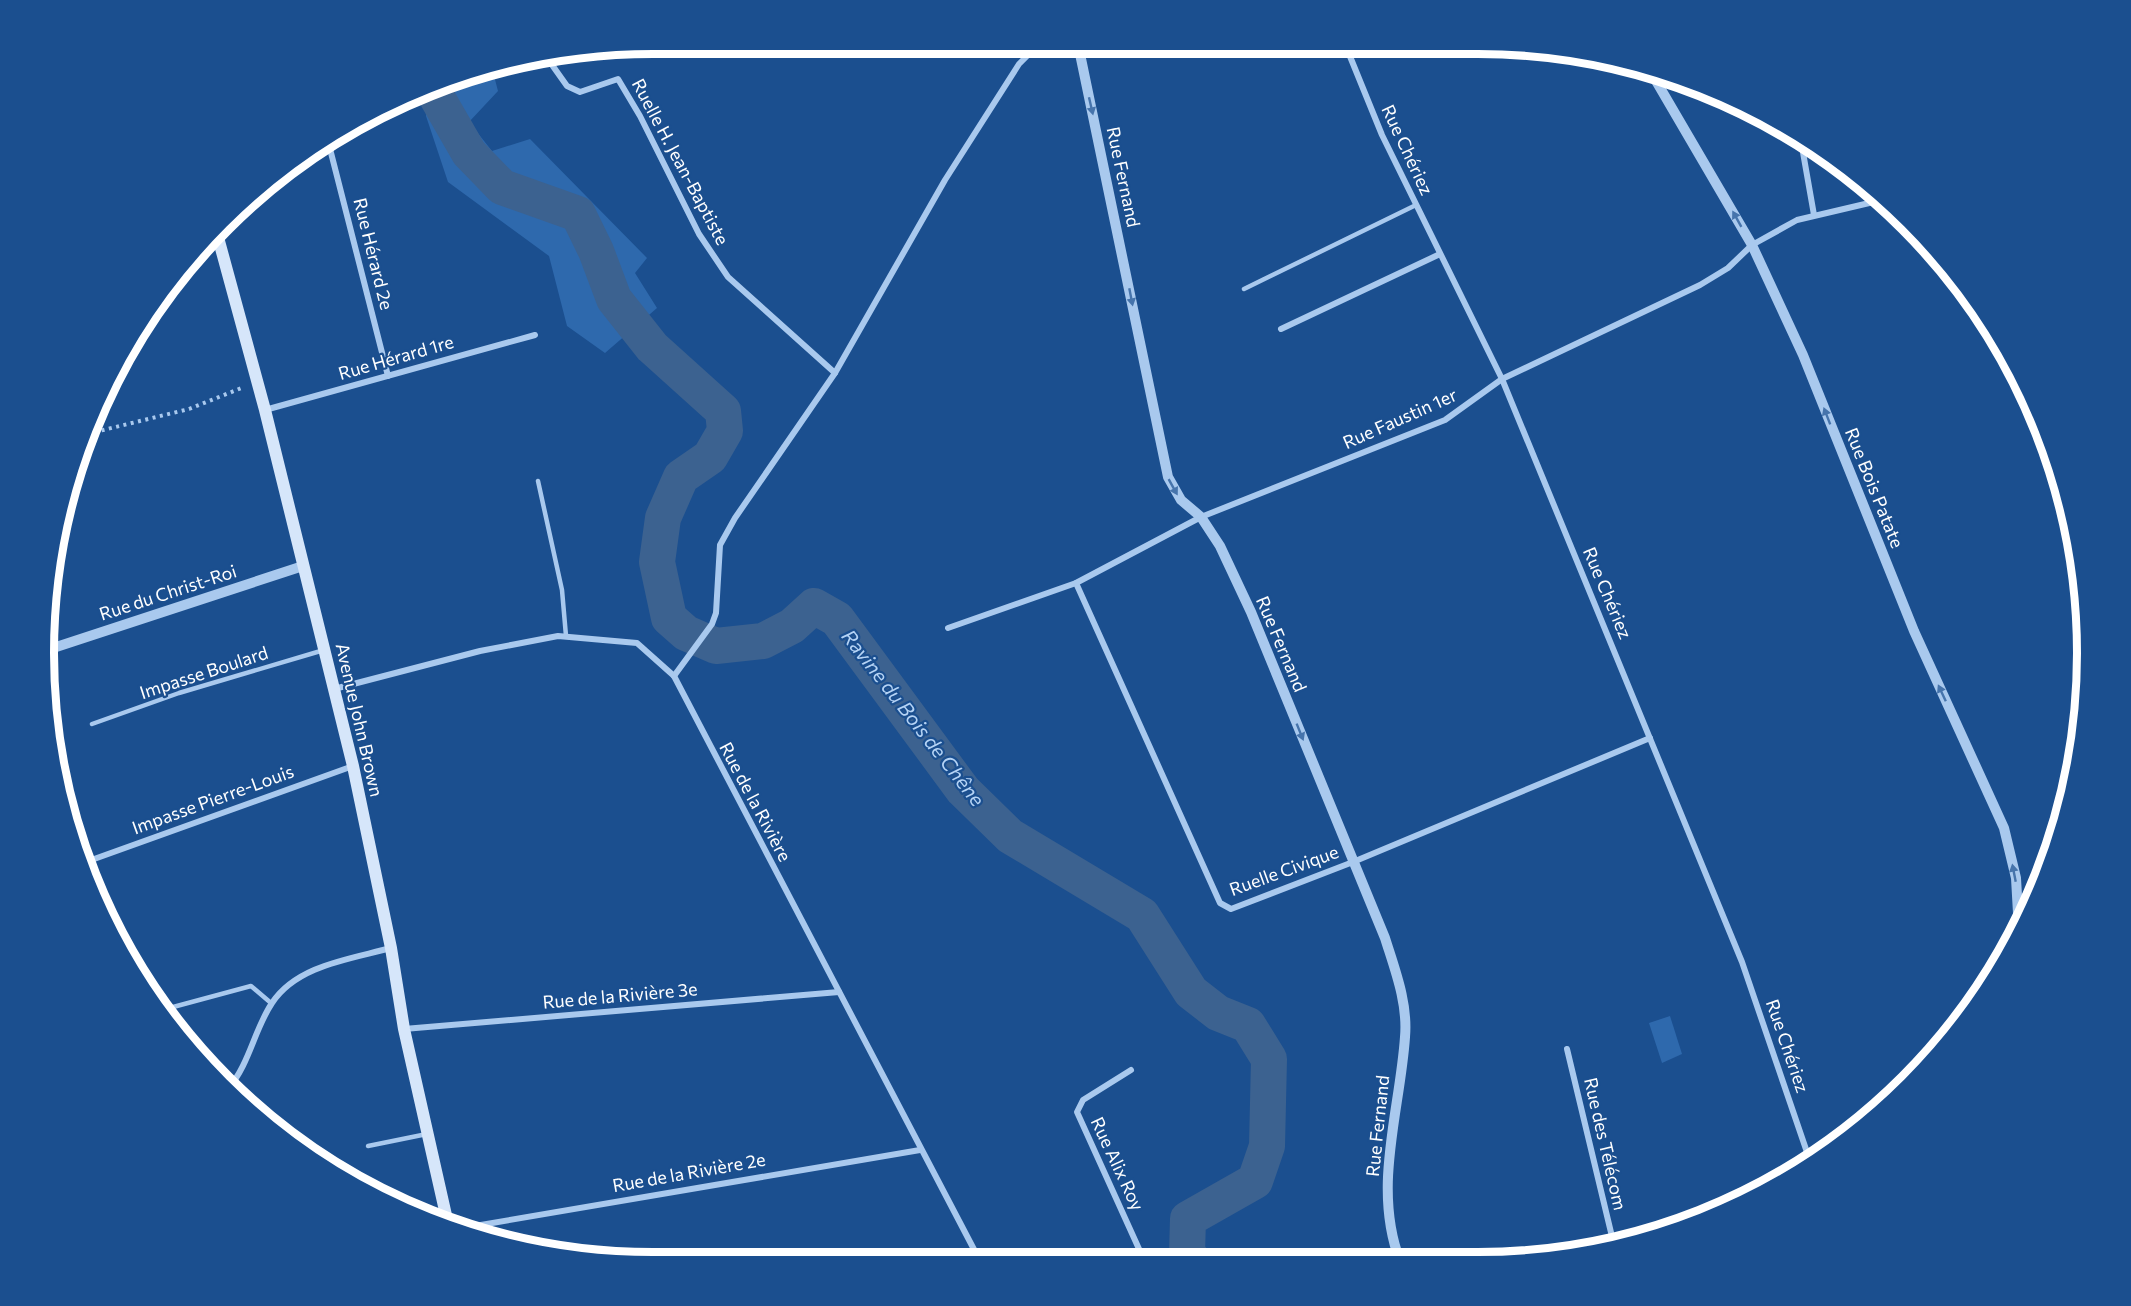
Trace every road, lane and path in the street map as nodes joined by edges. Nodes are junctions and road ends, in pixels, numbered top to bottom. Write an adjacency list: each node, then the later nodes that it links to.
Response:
1 (1029, 54): 17 (street)
2 (1080, 54): 24 (street, Rue Fernand, one-way to 24)
3 (1349, 54): 9 (street, Rue Chériez)
4 (552, 63): 17 (street, Ruelle H. Jean-Baptiste)
5 (1656, 81): 12 (street, Rue Bois Patate, one-way to 5)
6 (330, 149): 18 (street, Rue Hérard 2e)
7 (1803, 150): 10 (street)
8 (1872, 202): 10 (street, Rue Faustin 1er)
9 (1416, 205): 13 (street, Rue Chériez); 14 (lane)
10 (1815, 215): 12 (street, Rue Faustin 1er)
11 (219, 240): 20 (main road, Avenue John Brown)
12 (1752, 245): 19 (street, Rue Faustin 1er); 38 (street, Rue Bois Patate, one-way to 12)
13 (1440, 254): 15 (street); 19 (street, Rue Chériez)
14 (1244, 289)
15 (1281, 329)
16 (535, 335): 18 (street, Rue Hérard 1re)
17 (835, 373): 31 (street)
18 (388, 375): 21 (street, Rue Hérard 1re)
19 (1502, 380): 24 (street, Rue Faustin 1er); 34 (street, Rue Chériez)
20 (258, 381): 21 (main road, Avenue John Brown); 22 (path)
21 (265, 410): 25 (main road, Avenue John Brown)
22 (97, 432)
23 (538, 481): 28 (lane)
24 (1202, 517): 26 (street, Rue Faustin 1er); 37 (street, Rue Fernand, one-way to 37)
25 (303, 566): 29 (street, Rue du Christ-Roi); 30 (main road, Avenue John Brown)
26 (1076, 583): 27 (street, Rue Faustin 1er); 37 (street, Ruelle Civique)
27 (948, 628)
28 (566, 636): 31 (street, Rue de la Rivière); 32 (street, Rue de la Rivière)
29 (54, 648)
30 (324, 650): 32 (main road, Avenue John Brown); 33 (lane, Impasse Boulard)
31 (674, 676): 40 (street, Rue de la Rivière)
32 (334, 689): 35 (main road, Avenue John Brown)
33 (92, 724)
34 (1650, 738): 37 (street, Ruelle Civique); 50 (street, Rue Chériez)
35 (353, 766): 36 (street, Impasse Pierre-Louis); 39 (main road, Avenue John Brown)
36 (91, 859)
37 (1353, 862): 56 (street, Rue Fernand)
38 (2018, 911)
39 (391, 948): 41 (street); 43 (main road, Avenue John Brown)
40 (839, 992): 43 (street, Rue de la Rivière 3e); 49 (street, Rue de la Rivière)
41 (272, 1003): 42 (lane); 46 (street)
42 (171, 1008)
43 (404, 1029): 47 (main road, Avenue John Brown)
44 (1567, 1049): 53 (street, Rue des Télécom)
45 (1131, 1070): 55 (street, Rue Alix Roy)
46 (234, 1081)
47 (427, 1134): 48 (lane); 51 (main road, Avenue John Brown)
48 (368, 1146)
49 (920, 1150): 52 (street, Rue de la Rivière 2e); 54 (street, Rue de la Rivière)
50 (1807, 1153)
51 (446, 1214)
52 (477, 1226)
53 (1612, 1236)
54 (975, 1252)
55 (1140, 1252)
56 (1400, 1252)

